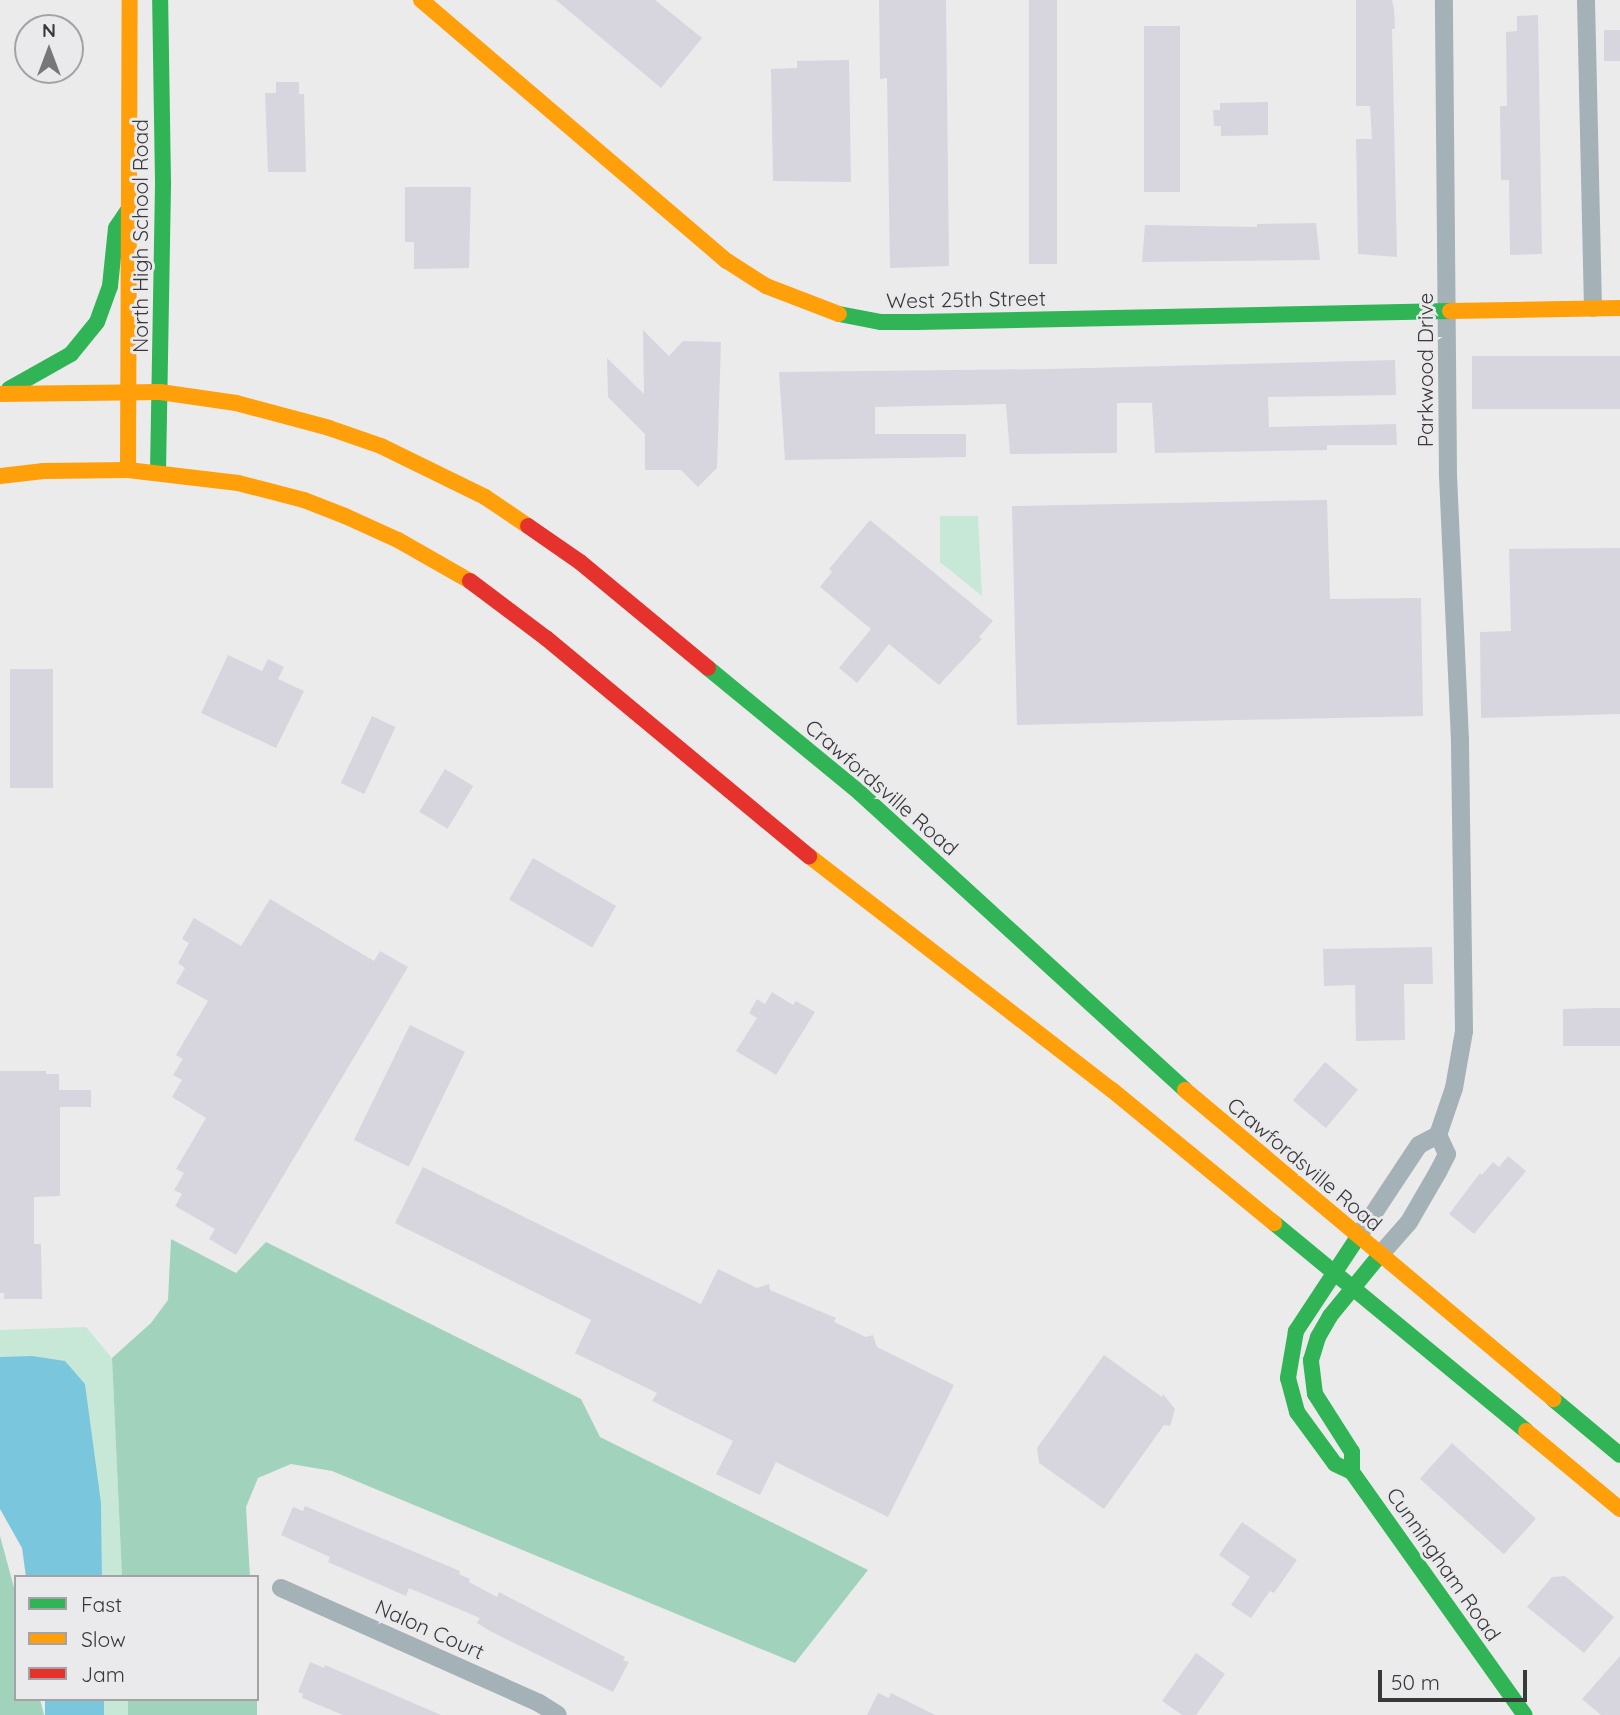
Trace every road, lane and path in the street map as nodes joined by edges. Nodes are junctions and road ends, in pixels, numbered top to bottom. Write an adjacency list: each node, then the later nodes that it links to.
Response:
1 (130, 0): 6 (main road, North High School Road)
2 (160, 0): 11 (main road, North High School Road)
3 (421, 0): 9 (main road, West 25th Street)
4 (1444, 0): 9 (street, Parkwood Drive)
5 (1586, 0): 8 (street)
6 (129, 209): 10 (main road, North High School Road); 12 (main road)
7 (1620, 307): 8 (main road, West 25th Street)
8 (1592, 308): 9 (main road, West 25th Street)
9 (1449, 312): 16 (street, Parkwood Drive)
10 (130, 391): 11 (main road, Crawfordsville Road); 12 (main road, Crawfordsville Road); 13 (main road, North High School Road)
11 (160, 392): 14 (main road, North High School Road); 17 (main road, Crawfordsville Road)
12 (0, 393)
13 (128, 470): 14 (main road); 15 (main road)
14 (158, 472): 19 (main road)
15 (0, 476)
16 (1438, 1135): 17 (street); 18 (street)
17 (1358, 1237): 18 (main road, Crawfordsville Road); 19 (main road, Cunningham Road)
18 (1380, 1255): 20 (main road, Cunningham Road); 21 (main road, Crawfordsville Road)
19 (1334, 1271): 20 (main road); 22 (main road, Cunningham Road)
20 (1353, 1288): 22 (main road, Cunningham Road); 23 (main road)
21 (1620, 1455)
22 (1353, 1472): 26 (main road, Cunningham Road)
23 (1620, 1509)
24 (281, 1588): 25 (street, Nalon Court)
25 (558, 1715)
26 (1525, 1715)

